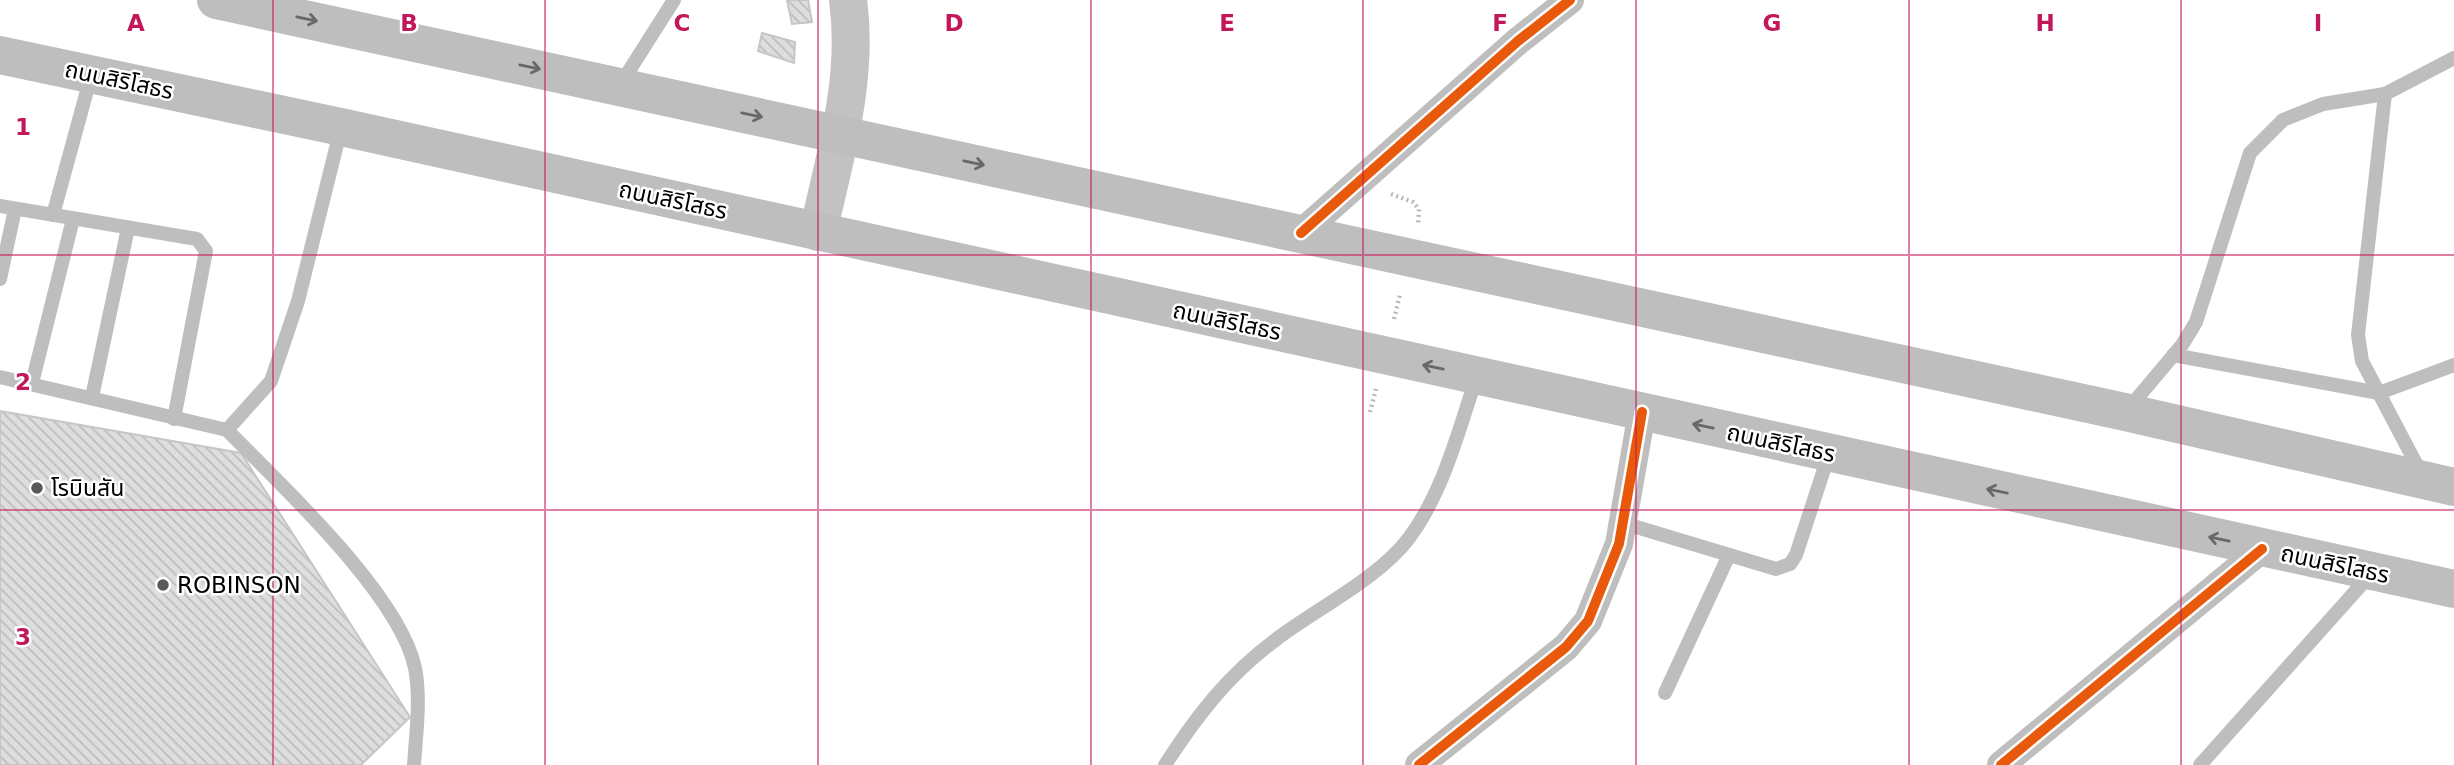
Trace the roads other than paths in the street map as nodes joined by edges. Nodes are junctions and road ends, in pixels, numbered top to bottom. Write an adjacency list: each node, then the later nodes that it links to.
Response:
1 (216, 0): 8 (highway, one-way to 8)
2 (674, 0): 8 (lane)
3 (848, 0): 11 (main road)
4 (1570, 0): 17 (street)
5 (0, 55): 7 (highway, ถนนสิริโสธร)
6 (2454, 58): 9 (lane)
7 (91, 74): 10 (highway, ถนนสิริโสธร); 13 (lane)
8 (620, 86): 11 (highway, one-way to 11)
9 (2385, 94): 19 (lane); 24 (lane)
10 (341, 127): 16 (highway, ถนนสิริโสธร); 29 (lane)
11 (841, 134): 16 (main road); 17 (highway, one-way to 17)
12 (7, 208): 13 (lane); 18 (lane)
13 (53, 215): 14 (lane)
14 (73, 219): 15 (lane); 23 (lane)
15 (128, 228): 25 (lane); 28 (lane)
16 (818, 232): 21 (highway, ถนนสิริโสธร, one-way to 16)
17 (1301, 233): 27 (highway)
18 (0, 279)
19 (2173, 355): 24 (lane); 27 (lane)
20 (2454, 365): 24 (lane)
21 (1477, 376): 26 (highway, ถนนสิริโสธร); 39 (lane)
22 (0, 377): 23 (lane)
23 (32, 383): 25 (lane)
24 (2379, 393): 31 (lane)
25 (92, 397): 28 (lane)
26 (1642, 412): 30 (highway, ถนนสิริโสธร, one-way to 26); 32 (street)
27 (2126, 412): 31 (highway)
28 (174, 419): 29 (lane)
29 (227, 430): 38 (lane)
30 (1829, 454): 33 (highway, ถนนสิริโสธร, one-way to 30); 34 (lane)
31 (2440, 484)
32 (1623, 523): 34 (lane); 40 (street)
33 (2262, 549): 35 (highway, ถนนสิริโสธร); 41 (street)
34 (1729, 555): 37 (lane)
35 (2373, 572): 36 (highway, ถนนสิริโสธร); 42 (lane)
36 (2454, 589)
37 (1665, 693)
38 (414, 765)
39 (1166, 765)
40 (1419, 765)
41 (2001, 765)
42 (2200, 765)

